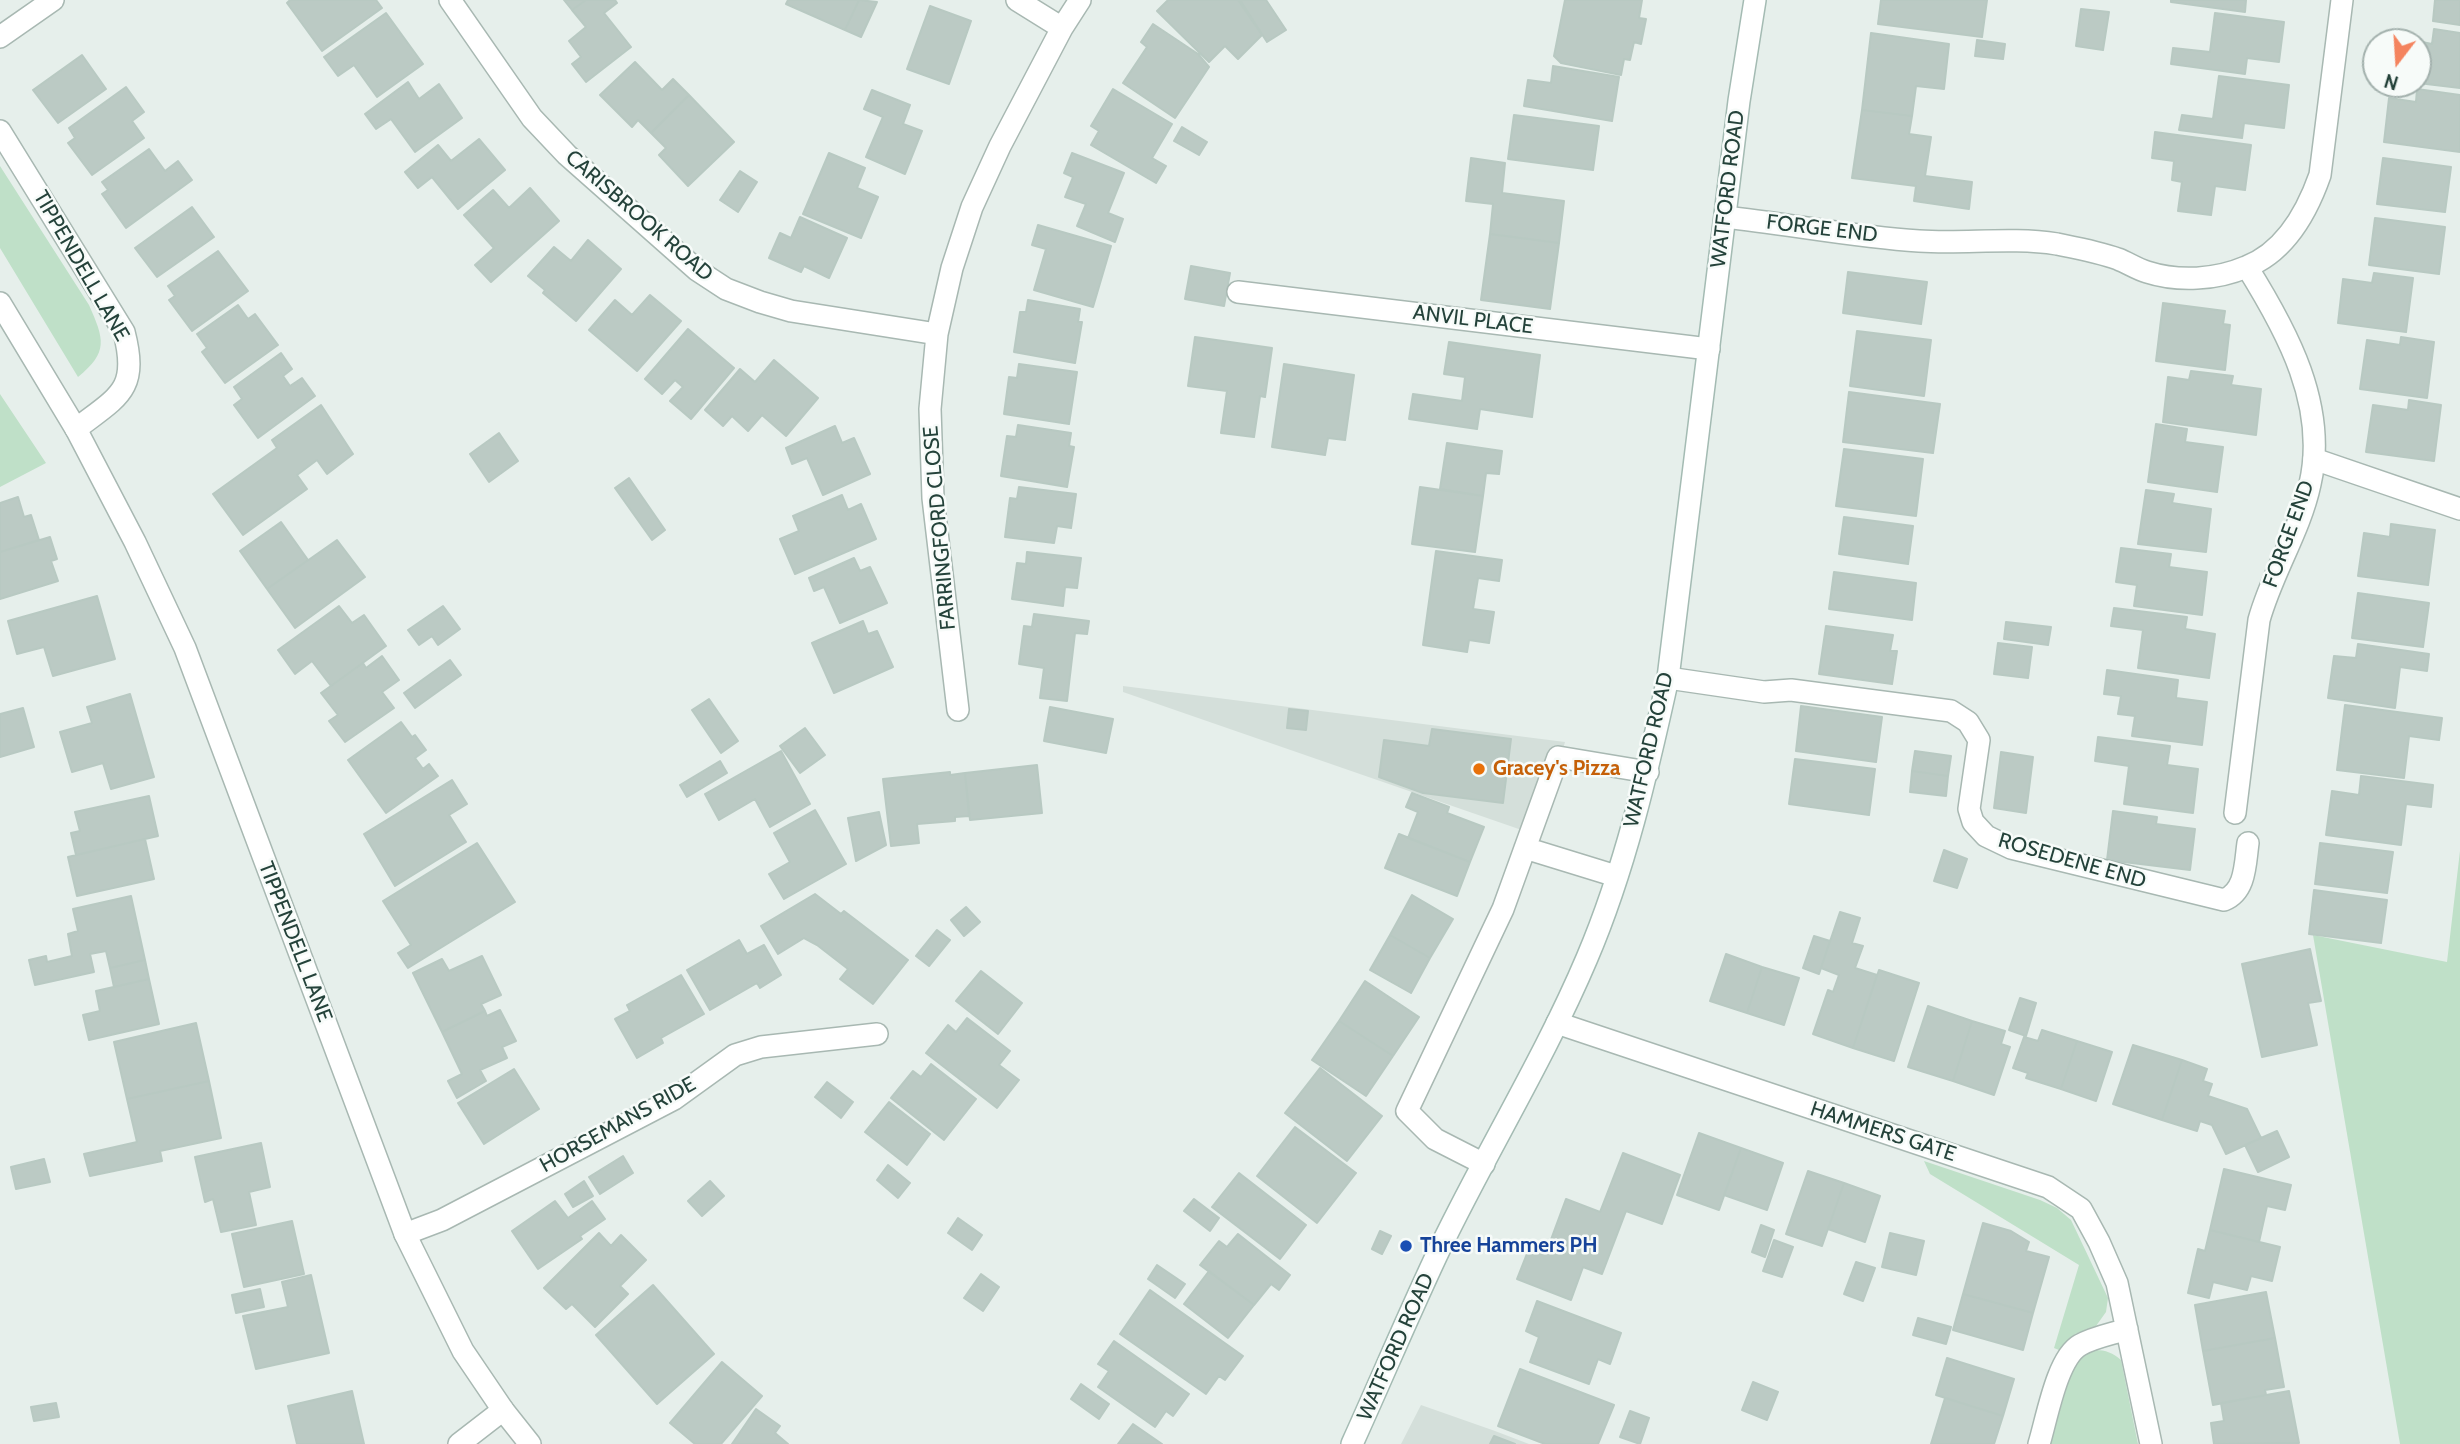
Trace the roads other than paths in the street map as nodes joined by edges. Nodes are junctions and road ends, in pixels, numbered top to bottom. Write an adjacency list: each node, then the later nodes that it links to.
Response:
1 (53, 0): 8 (street)
2 (450, 0): 14 (street, CARISBROOK ROAD)
3 (1017, 0): 7 (street)
4 (1080, 0): 7 (street, FARRINGFORD CLOSE)
5 (1755, 0): 10 (street, WATFORD ROAD)
6 (2342, 0): 11 (street, FORGE END)
7 (1062, 28): 14 (street, FARRINGFORD CLOSE)
8 (0, 37)
9 (0, 131): 16 (street, TIPPENDELL LANE)
10 (1725, 217): 11 (street, FORGE END); 15 (street, WATFORD ROAD)
11 (2248, 267): 17 (street, FORGE END)
12 (1238, 292): 15 (street, ANVIL PLACE)
13 (2, 309): 16 (street, TIPPENDELL LANE)
14 (937, 334): 20 (street, FARRINGFORD CLOSE)
15 (1709, 349): 19 (street, WATFORD ROAD)
16 (76, 429): 29 (street, TIPPENDELL LANE)
17 (2314, 459): 18 (street); 22 (street, FORGE END)
18 (2460, 509)
19 (1668, 678): 21 (street, WATFORD ROAD); 23 (street, ROSEDENE END)
20 (958, 710)
21 (1648, 772): 24 (street); 25 (street, WATFORD ROAD)
22 (2235, 813)
23 (2248, 843)
24 (1525, 848): 25 (street); 28 (street)
25 (1616, 876): 26 (street, WATFORD ROAD)
26 (1557, 1023): 28 (street, WATFORD ROAD); 30 (street, HAMMERS GATE)
27 (877, 1034): 29 (street, HORSEMANS RIDE)
28 (1483, 1164): 34 (street, WATFORD ROAD)
29 (405, 1234): 31 (street, TIPPENDELL LANE)
30 (2127, 1329): 35 (street); 36 (street, HAMMERS GATE)
31 (503, 1410): 32 (street); 33 (street, TIPPENDELL LANE)
32 (459, 1444)
33 (530, 1444)
34 (1352, 1444)
35 (2039, 1444)
36 (2151, 1444)

